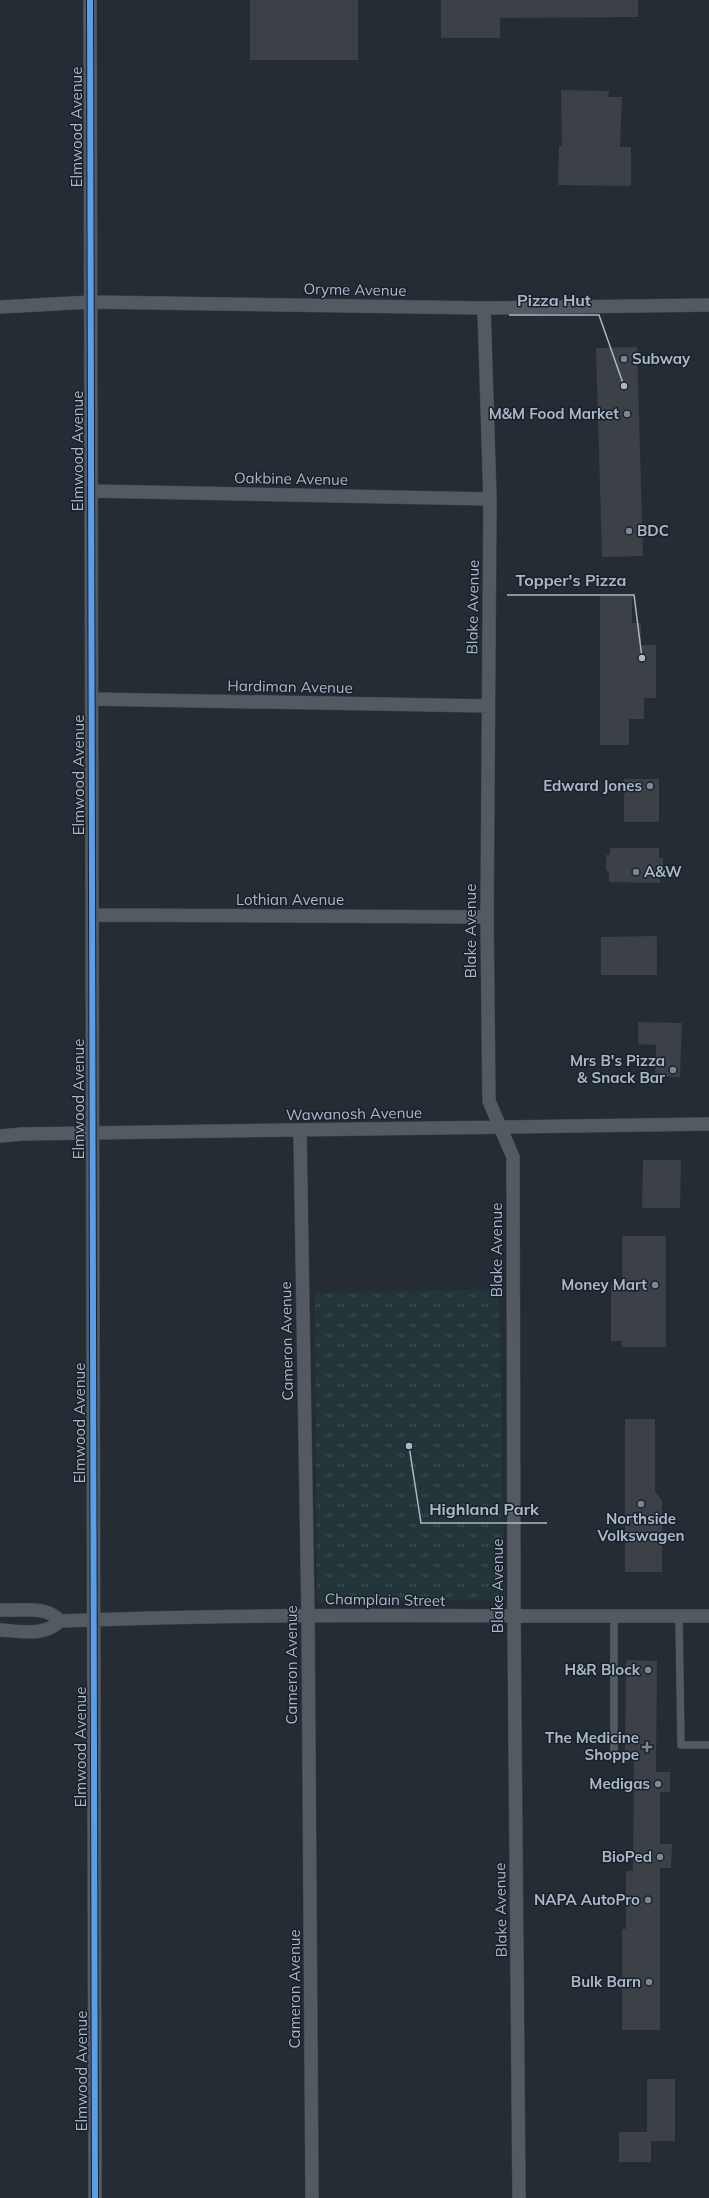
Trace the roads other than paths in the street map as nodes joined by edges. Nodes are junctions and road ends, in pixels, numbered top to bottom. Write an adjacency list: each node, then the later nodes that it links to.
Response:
1 (90, 0): 2 (street, Elmwood Avenue)
2 (90, 302): 4 (street, Oryme Avenue); 5 (street, Oryme Avenue); 6 (street, Elmwood Avenue)
3 (709, 305): 5 (street, Oryme Avenue)
4 (0, 307)
5 (484, 308): 7 (street, Blake Avenue)
6 (91, 491): 7 (street, Oakbine Avenue); 8 (street, Elmwood Avenue)
7 (490, 500): 9 (street, Blake Avenue)
8 (92, 700): 9 (street, Hardiman Avenue); 10 (street, Elmwood Avenue)
9 (488, 706): 11 (street, Blake Avenue)
10 (92, 915): 11 (street, Lothian Avenue); 15 (street, Elmwood Avenue)
11 (487, 917): 13 (street, Blake Avenue)
12 (709, 1124): 13 (street, Wawanosh Avenue)
13 (500, 1127): 14 (street, Wawanosh Avenue); 22 (street, Blake Avenue)
14 (300, 1131): 15 (street, Wawanosh Avenue); 18 (street, Cameron Avenue)
15 (93, 1134): 16 (street, Wawanosh Avenue); 23 (street, Elmwood Avenue)
16 (0, 1136)
17 (0, 1610): 24 (street)
18 (308, 1616): 22 (street, Champlain Street); 23 (street, Champlain Street); 29 (street, Cameron Avenue)
19 (709, 1616): 21 (street, Champlain Street)
20 (614, 1617): 21 (street, Champlain Street); 22 (street, Champlain Street); 27 (lane)
21 (679, 1617): 26 (lane)
22 (514, 1618): 30 (street, Blake Avenue)
23 (93, 1620): 24 (street, Champlain Street); 28 (street, Elmwood Avenue)
24 (60, 1621): 25 (street)
25 (0, 1630)
26 (709, 1745)
27 (614, 1750)
28 (95, 2198)
29 (312, 2198)
30 (519, 2198)

